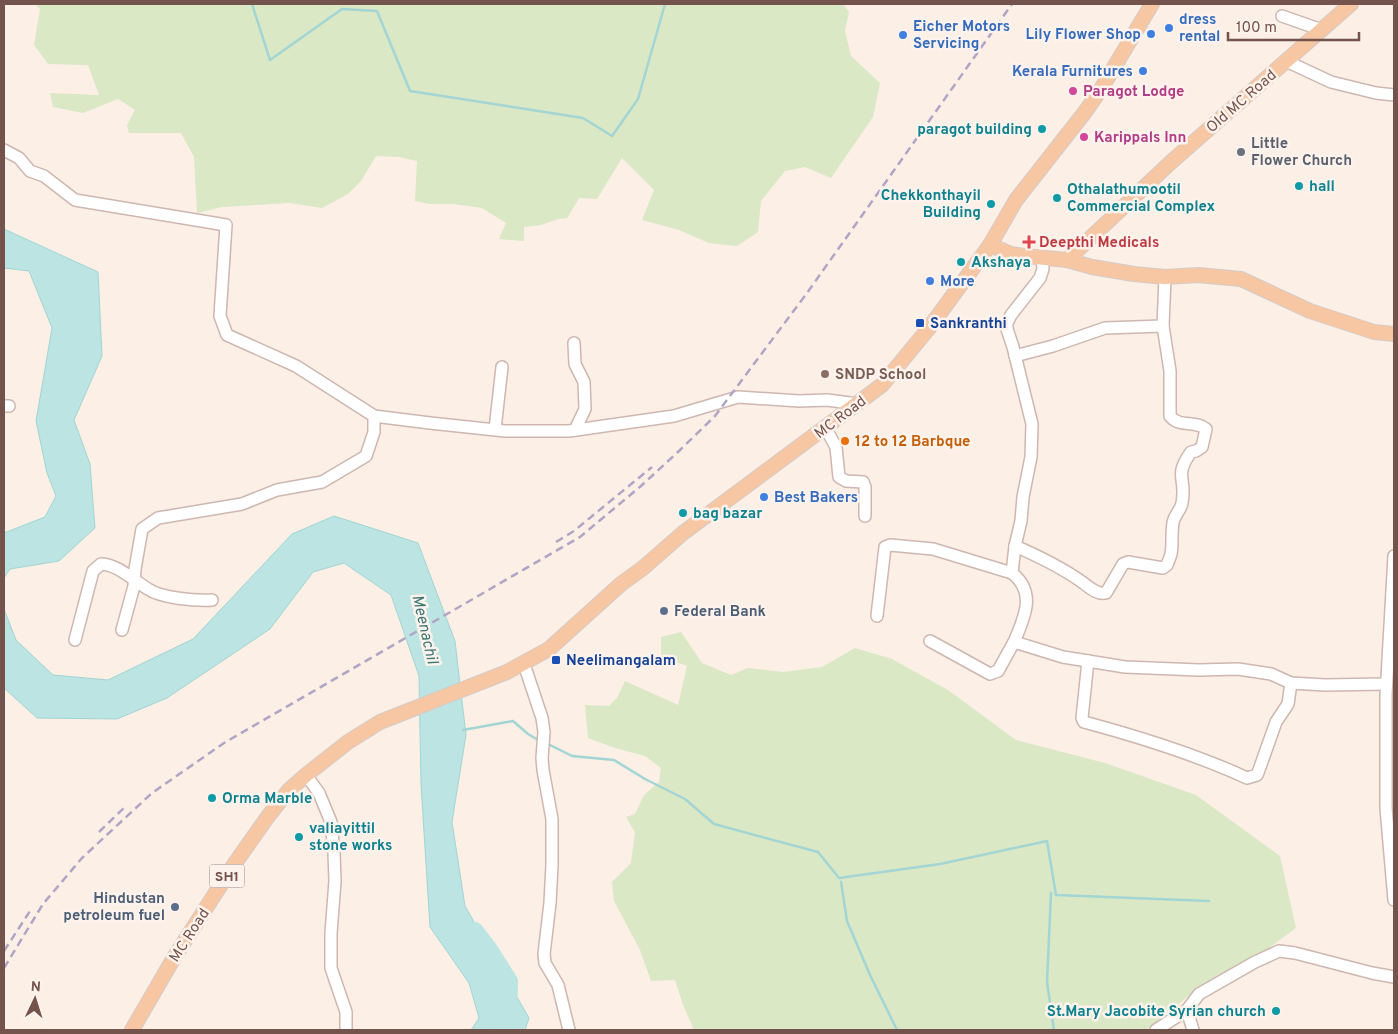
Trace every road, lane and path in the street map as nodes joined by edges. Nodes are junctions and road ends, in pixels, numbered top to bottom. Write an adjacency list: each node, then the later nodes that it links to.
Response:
1 (1152, 4): 8 (main road, MC Road / SH1)
2 (1351, 4): 4 (main road, Old MC Road)
3 (1282, 16): 4 (street)
4 (1322, 30): 5 (main road, Old MC Road)
5 (1286, 62): 6 (street); 10 (main road, Old MC Road)
6 (1394, 95)
7 (4, 150): 18 (street)
8 (990, 245): 9 (main road); 17 (main road, MC Road / SH1)
9 (1042, 257): 10 (main road); 15 (street)
10 (1067, 260): 11 (main road)
11 (1165, 277): 12 (street); 13 (main road)
12 (1163, 326): 15 (street); 23 (street)
13 (1394, 334)
14 (574, 343): 21 (street)
15 (1015, 356): 23 (street)
16 (502, 367): 20 (street)
17 (858, 404): 19 (main road, MC Road / SH1); 21 (street)
18 (374, 416): 20 (street); 27 (street)
19 (826, 428): 22 (street); 35 (main road, MC Road / SH1)
20 (496, 429): 21 (street)
21 (575, 430)
22 (864, 516)
23 (1015, 546): 25 (street)
24 (1394, 556): 26 (street)
25 (1012, 573): 29 (street); 33 (street)
26 (1394, 574): 37 (street)
27 (134, 578): 28 (street); 30 (street); 31 (street)
28 (212, 600)
29 (877, 616)
30 (122, 630)
31 (75, 640)
32 (930, 641): 33 (street)
33 (1014, 642): 34 (street)
34 (1088, 661): 36 (street); 36 (street)
35 (524, 664): 39 (main road, MC Road / SH1); 46 (street)
36 (1291, 683): 37 (street)
37 (1386, 684): 38 (street)
38 (1391, 703): 40 (street)
39 (306, 775): 44 (main road, MC Road / SH1); 45 (street)
40 (1390, 808): 41 (street)
41 (1394, 900)
42 (1394, 977): 43 (street)
43 (1187, 1010): 47 (street); 48 (street)
44 (132, 1030)
45 (346, 1030)
46 (569, 1030)
47 (1156, 1030)
48 (1193, 1030)

